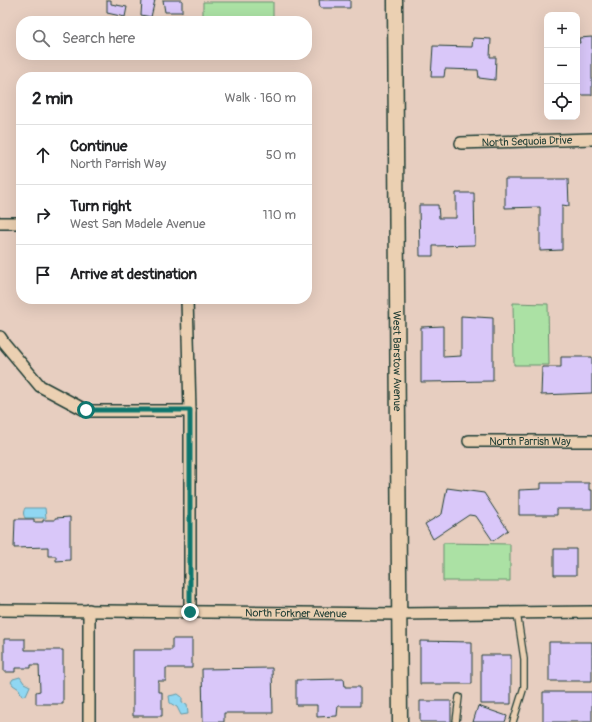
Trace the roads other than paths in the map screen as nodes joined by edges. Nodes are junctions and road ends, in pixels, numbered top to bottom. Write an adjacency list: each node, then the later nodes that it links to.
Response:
1 (395, 0): 16 (street, West Barstow Avenue)
2 (592, 139): 3 (street, North Sequoia Drive)
3 (461, 143)
4 (0, 223): 5 (street)
5 (16, 223)
6 (187, 304): 8 (street)
7 (0, 337): 8 (street)
8 (190, 410): 13 (street)
9 (469, 441): 10 (street, North Parrish Way)
10 (592, 441)
11 (0, 610): 12 (street, North Forkner Avenue)
12 (90, 610): 13 (street, North Forkner Avenue); 18 (street)
13 (190, 612): 16 (street, North Forkner Avenue)
14 (592, 612): 15 (street, North Forkner Avenue)
15 (517, 613): 16 (street, North Forkner Avenue); 21 (lane)
16 (400, 614): 19 (street, West Barstow Avenue)
17 (459, 697): 20 (lane)
18 (90, 722)
19 (400, 722)
20 (456, 722)
21 (513, 722)

